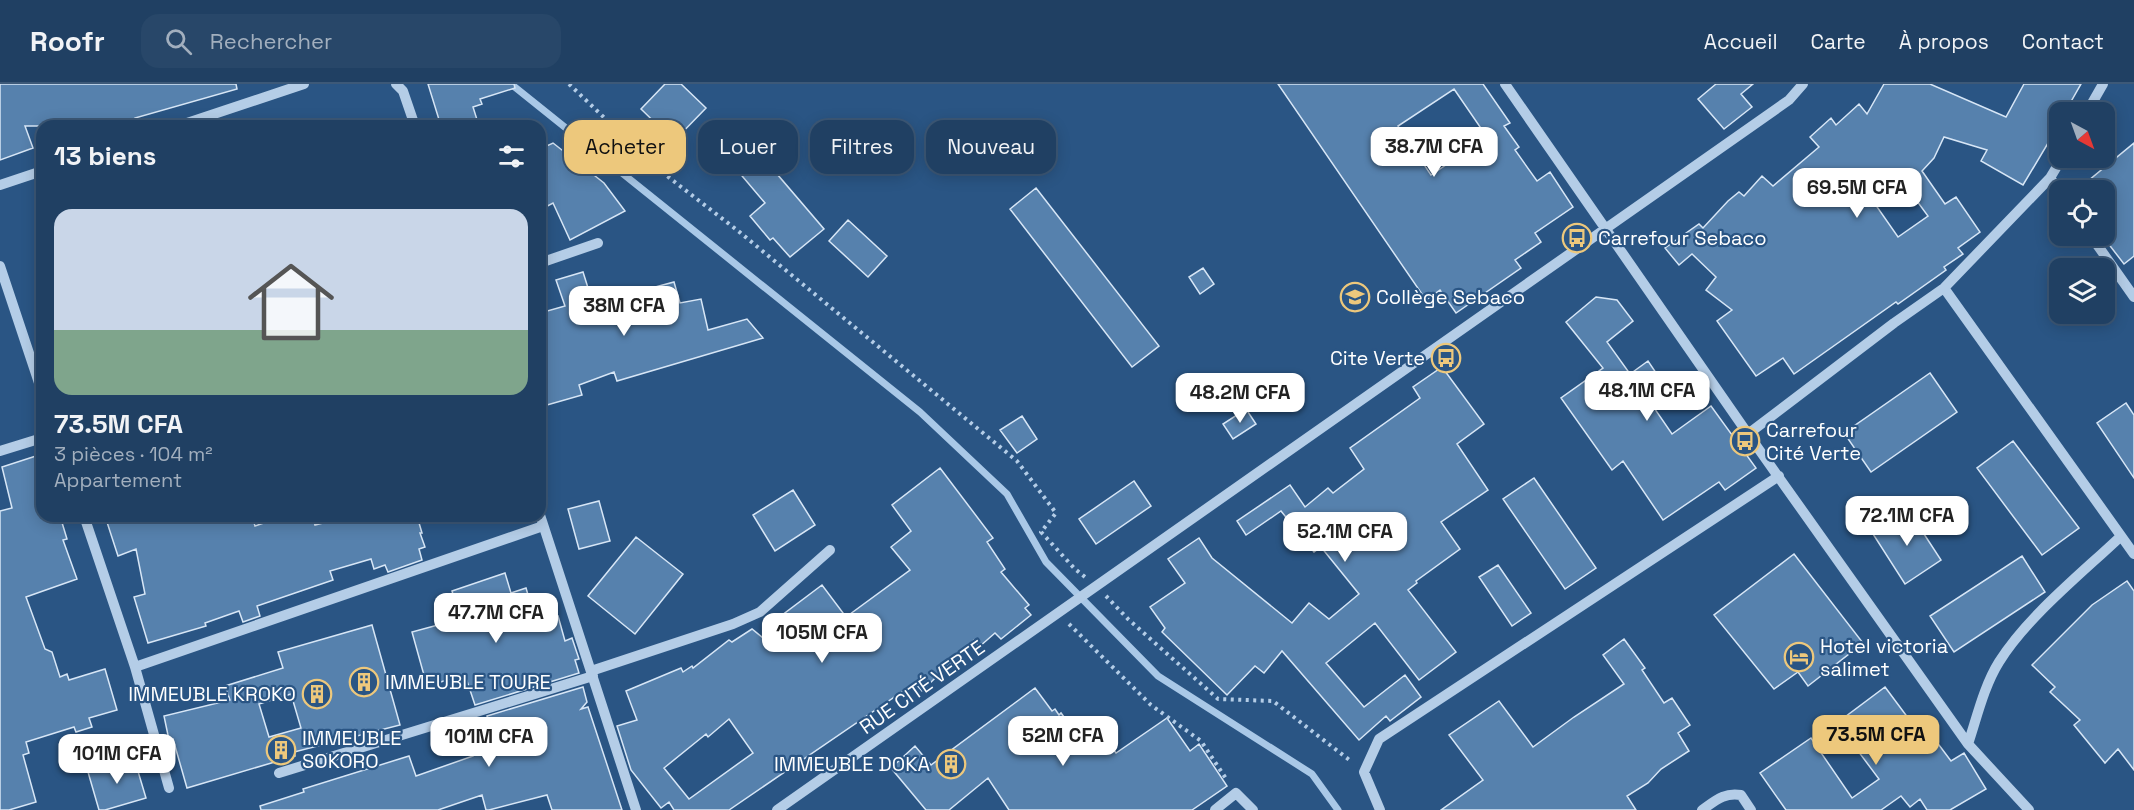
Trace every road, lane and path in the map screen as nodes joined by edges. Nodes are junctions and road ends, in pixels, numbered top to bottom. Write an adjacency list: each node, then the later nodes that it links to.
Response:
1 (304, 84): 8 (street)
2 (396, 84): 9 (street)
3 (569, 84): 32 (path)
4 (1505, 84): 14 (street)
5 (1803, 84): 14 (street, RUE CITÉ VERTE)
6 (2103, 84): 7 (street)
7 (2093, 102)
8 (196, 120)
9 (413, 120)
10 (2056, 168): 12 (street)
11 (36, 173): 13 (street)
12 (2050, 178): 19 (street)
13 (0, 185)
14 (1607, 229): 22 (street); 32 (street, RUE CITÉ VERTE)
15 (598, 243): 17 (street)
16 (2098, 246): 20 (street)
17 (546, 261)
18 (0, 266): 21 (street)
19 (1944, 288): 22 (street); 29 (street)
20 (2134, 297)
21 (36, 374)
22 (1748, 434): 25 (street)
23 (36, 440): 24 (street)
24 (0, 451)
25 (1779, 476): 36 (street); 37 (street)
26 (86, 522): 34 (street)
27 (539, 522): 34 (street)
28 (542, 522): 35 (street)
29 (2121, 536): 31 (street); 36 (street)
30 (830, 550): 35 (street)
31 (2134, 555)
32 (1097, 586): 33 (street, RUE CITÉ VERTE); 37 (path)
33 (1058, 613): 40 (path); 42 (street, RUE CITÉ VERTE)
34 (135, 667): 39 (street)
35 (592, 674): 38 (street); 41 (street)
36 (1968, 744): 48 (street)
37 (1364, 772): 45 (street)
38 (279, 773)
39 (169, 788)
40 (1236, 793): 43 (street); 44 (street)
41 (636, 810)
42 (777, 810)
43 (1215, 810)
44 (1253, 810)
45 (1380, 810)
46 (1702, 810): 47 (street)
47 (1751, 810)
48 (2029, 810)

